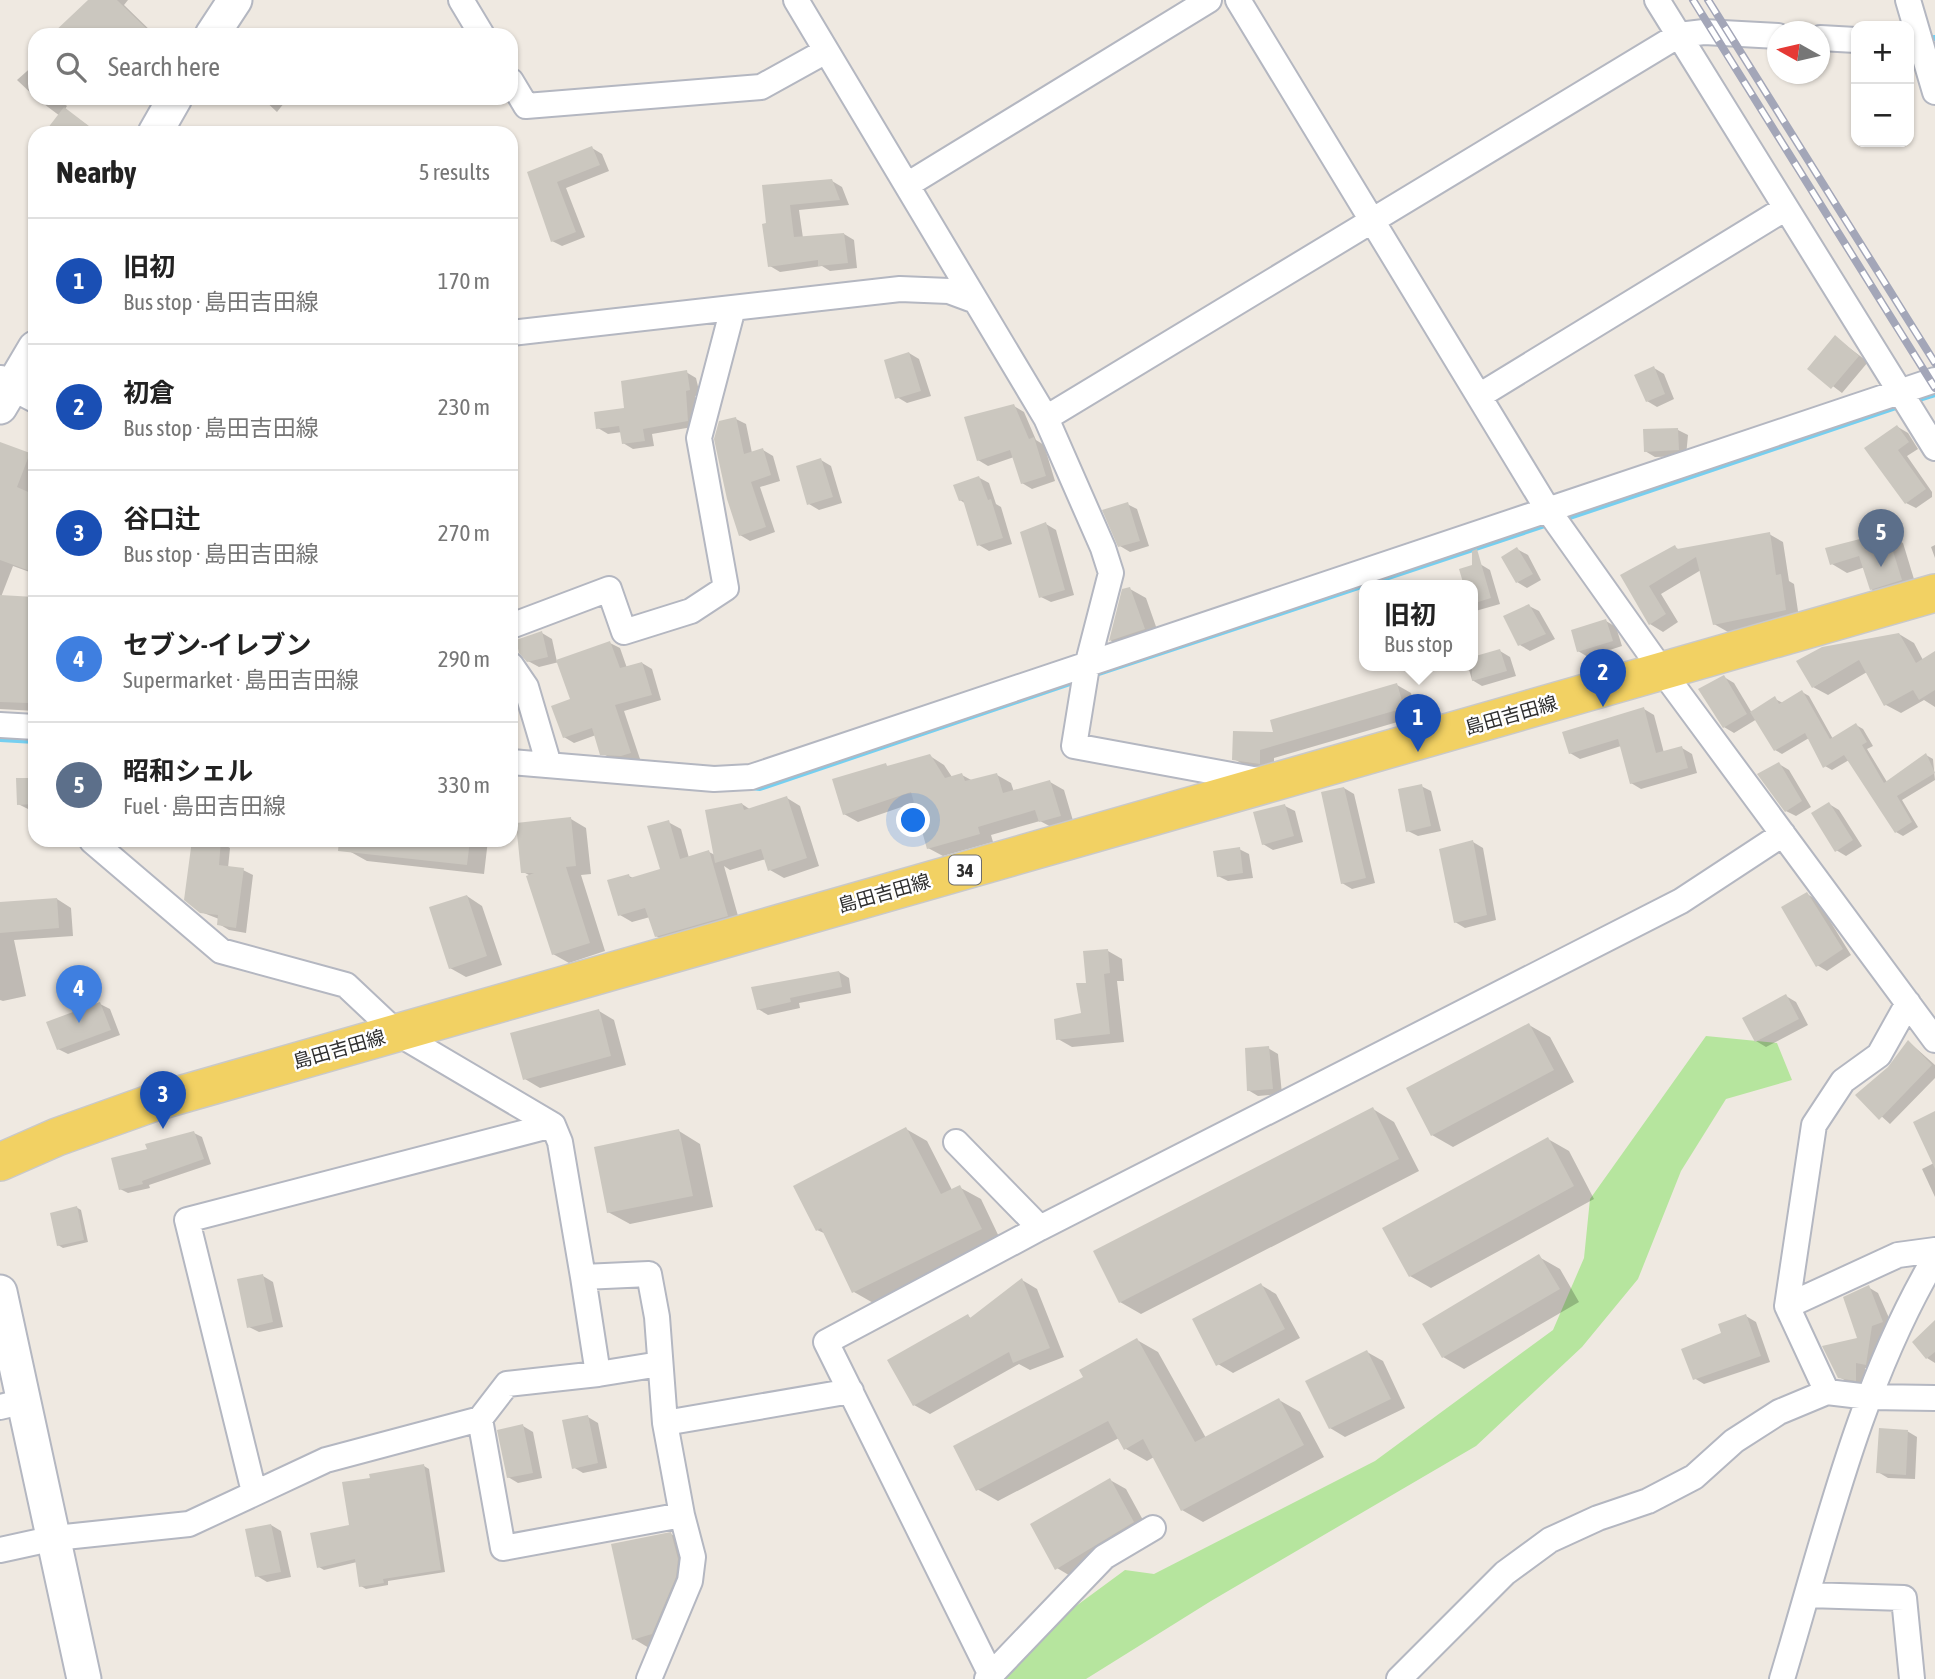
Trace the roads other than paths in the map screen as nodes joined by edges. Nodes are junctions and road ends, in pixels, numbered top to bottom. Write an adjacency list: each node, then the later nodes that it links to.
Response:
1 (235, 0): 8 (street)
2 (461, 0): 9 (street)
3 (796, 0): 15 (street)
4 (1209, 0): 20 (street)
5 (1238, 0): 22 (street)
6 (1657, 0): 10 (street)
7 (1908, 0): 14 (street)
8 (217, 28)
9 (478, 28)
10 (1679, 35): 11 (street); 21 (street); 22 (street)
11 (1767, 35)
12 (1830, 39): 13 (street)
13 (1851, 40)
14 (1915, 43): 16 (street)
15 (826, 51): 17 (street); 20 (street)
16 (1935, 92)
17 (518, 93)
18 (171, 105): 19 (street)
19 (159, 126)
20 (907, 185): 23 (street)
21 (1786, 208): 28 (street); 30 (street)
22 (1372, 220): 30 (street); 31 (street)
23 (976, 301): 24 (street); 31 (street)
24 (733, 308): 25 (street); 35 (street)
25 (518, 332)
26 (28, 361): 29 (street)
27 (1935, 380): 28 (street)
28 (1901, 392): 32 (street); 33 (street)
29 (11, 393)
30 (1479, 396): 33 (street)
31 (1046, 418): 36 (street)
32 (1935, 448)
33 (1548, 510): 36 (street); 37 (street)
34 (1935, 593): 37 (main road, 島田吉田線 / 34)
35 (518, 623)
36 (1087, 666): 42 (street); 43 (street)
37 (1663, 672): 43 (main road, 島田吉田線 / 34); 44 (street)
38 (518, 675): 42 (street)
39 (0, 725): 40 (street)
40 (28, 727)
41 (518, 763): 42 (street)
42 (549, 765)
43 (1272, 783): 47 (main road, 島田吉田線 / 34)
44 (1783, 834): 46 (street); 52 (street)
45 (99, 847): 47 (street)
46 (1908, 1003): 48 (street); 57 (street)
47 (397, 1032): 49 (street); 51 (main road, 島田吉田線 / 34)
48 (1935, 1040)
49 (554, 1125): 55 (street); 67 (street)
50 (957, 1142): 52 (street)
51 (0, 1161)
52 (1040, 1228): 60 (street)
53 (1935, 1250): 57 (street)
54 (1935, 1258): 62 (street)
55 (583, 1277): 58 (street); 59 (street)
56 (0, 1292): 64 (street)
57 (1787, 1306): 61 (street)
58 (660, 1364): 59 (street); 66 (street)
59 (598, 1374): 65 (street)
60 (851, 1391): 66 (street); 73 (street)
61 (1827, 1392): 62 (street); 76 (street)
62 (1869, 1397): 63 (street); 72 (street)
63 (1935, 1398)
64 (12, 1404): 70 (street)
65 (480, 1419): 67 (street); 68 (street)
66 (665, 1423): 68 (street)
67 (254, 1492): 70 (street)
68 (682, 1514): 75 (street)
69 (1153, 1528): 73 (street)
70 (55, 1538): 71 (street); 74 (street)
71 (0, 1549)
72 (1807, 1595): 77 (street); 78 (street)
73 (989, 1677)
74 (84, 1679)
75 (649, 1679)
76 (1399, 1679)
77 (1782, 1679)
78 (1912, 1679)

